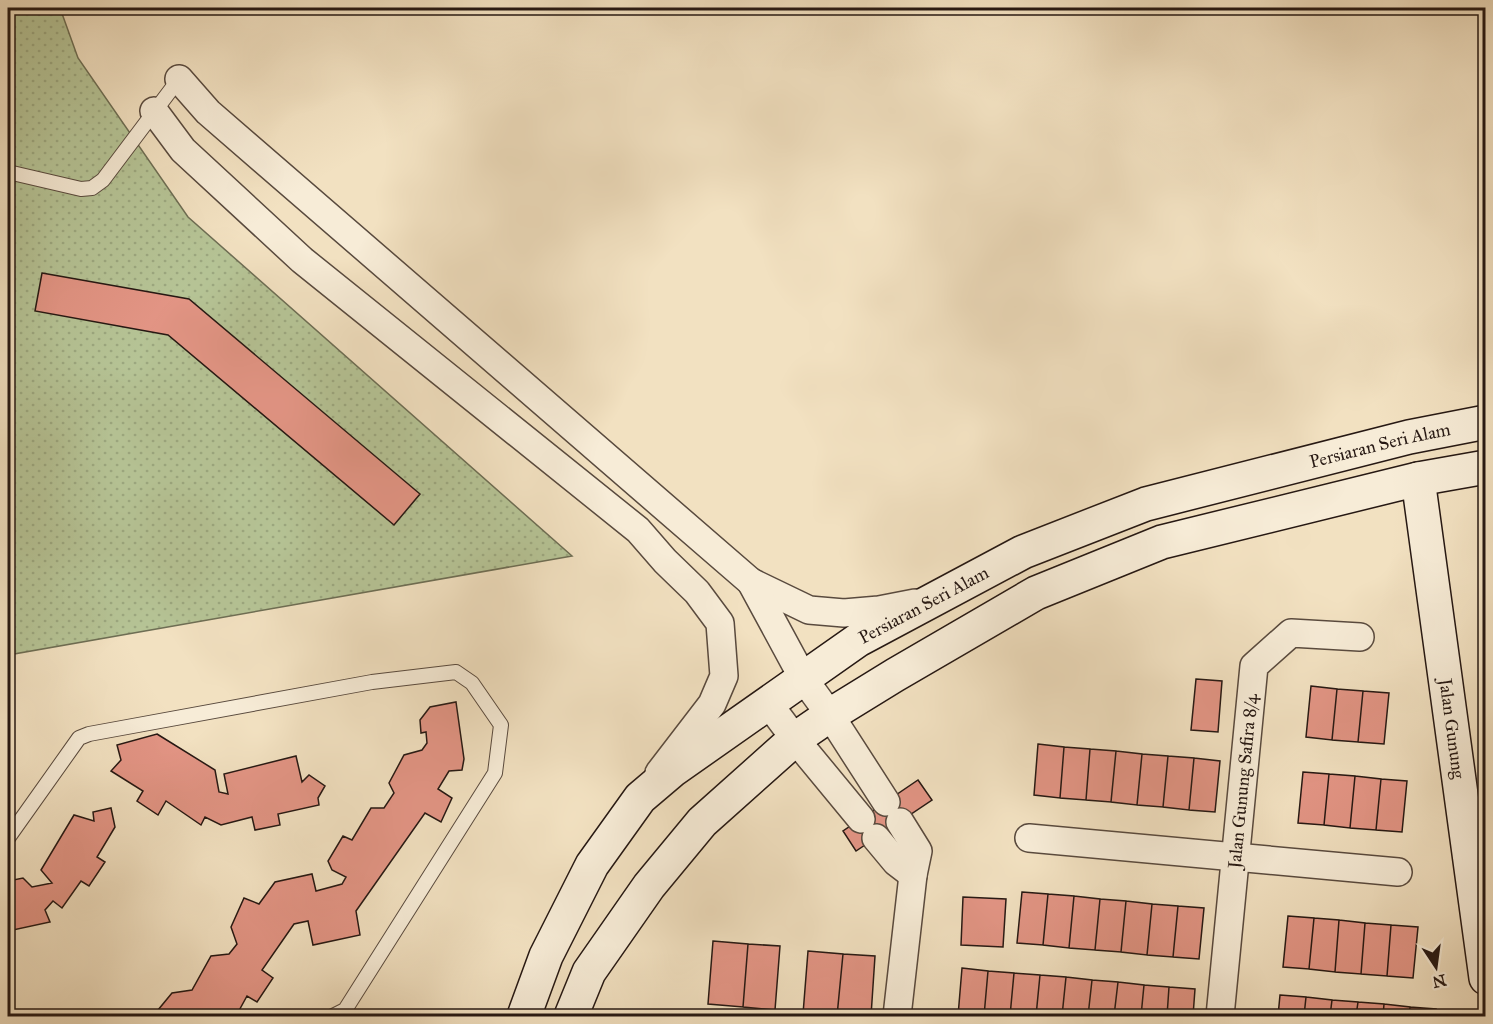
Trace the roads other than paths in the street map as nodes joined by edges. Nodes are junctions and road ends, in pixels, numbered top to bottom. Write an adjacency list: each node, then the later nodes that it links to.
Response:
1 (179, 79): 2 (lane); 7 (street)
2 (154, 111): 3 (lane); 14 (street)
3 (8, 172)
4 (1485, 422): 8 (main road, Persiaran Seri Alam)
5 (1485, 467): 6 (main road)
6 (1418, 479): 12 (main road); 22 (main road, Jalan Gunung)
7 (751, 582): 8 (street); 10 (street)
8 (936, 598): 10 (main road, Persiaran Seri Alam)
9 (1360, 637): 19 (street, Jalan Gunung Safira 8/4)
10 (803, 678): 11 (main road, Persiaran Seri Alam); 12 (street)
11 (768, 702): 13 (street); 14 (main road, Persiaran Seri Alam)
12 (830, 715): 13 (main road); 15 (street)
13 (795, 739): 16 (street); 25 (main road)
14 (640, 798): 24 (main road, Persiaran Seri Alam)
15 (888, 804): 16 (street); 21 (street)
16 (863, 822): 21 (street)
17 (8, 838): 23 (lane)
18 (1029, 838): 19 (street)
19 (1235, 857): 20 (street); 27 (street, Jalan Gunung Safira 8/4)
20 (1398, 872)
21 (913, 875): 26 (street)
22 (1485, 978)
23 (333, 1017)
24 (524, 1017)
25 (571, 1017)
26 (897, 1017)
27 (1220, 1017)

